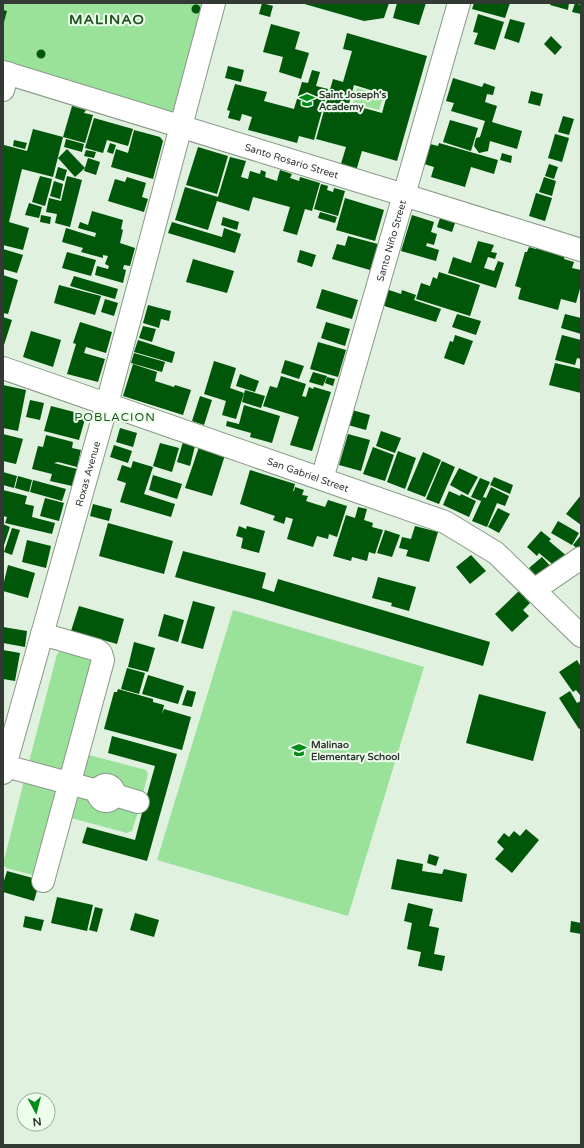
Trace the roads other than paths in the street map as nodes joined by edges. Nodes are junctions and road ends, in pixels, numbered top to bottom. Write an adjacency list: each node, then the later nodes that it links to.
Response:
1 (214, 3): 4 (main road, Roxas Avenue)
2 (459, 3): 5 (main road, Santo Niño Street)
3 (5, 78): 4 (main road, Santo Rosario Street)
4 (181, 126): 5 (main road, Santo Rosario Street); 8 (main road, Roxas Avenue)
5 (404, 195): 6 (main road, Santo Rosario Street); 9 (main road, Santo Niño Street)
6 (581, 250)
7 (3, 368): 8 (main road, San Gabriel Street)
8 (107, 404): 9 (main road, San Gabriel Street); 12 (main road, Roxas Avenue)
9 (322, 479): 11 (main road, San Gabriel Street)
10 (581, 558): 11 (main road)
11 (534, 590): 13 (main road, San Gabriel Street)
12 (42, 634): 14 (main road, Roxas Avenue); 15 (main road)
13 (581, 636)
14 (4, 769): 15 (main road)
15 (70, 783): 16 (main road); 17 (main road)
16 (138, 802)
17 (43, 881)

